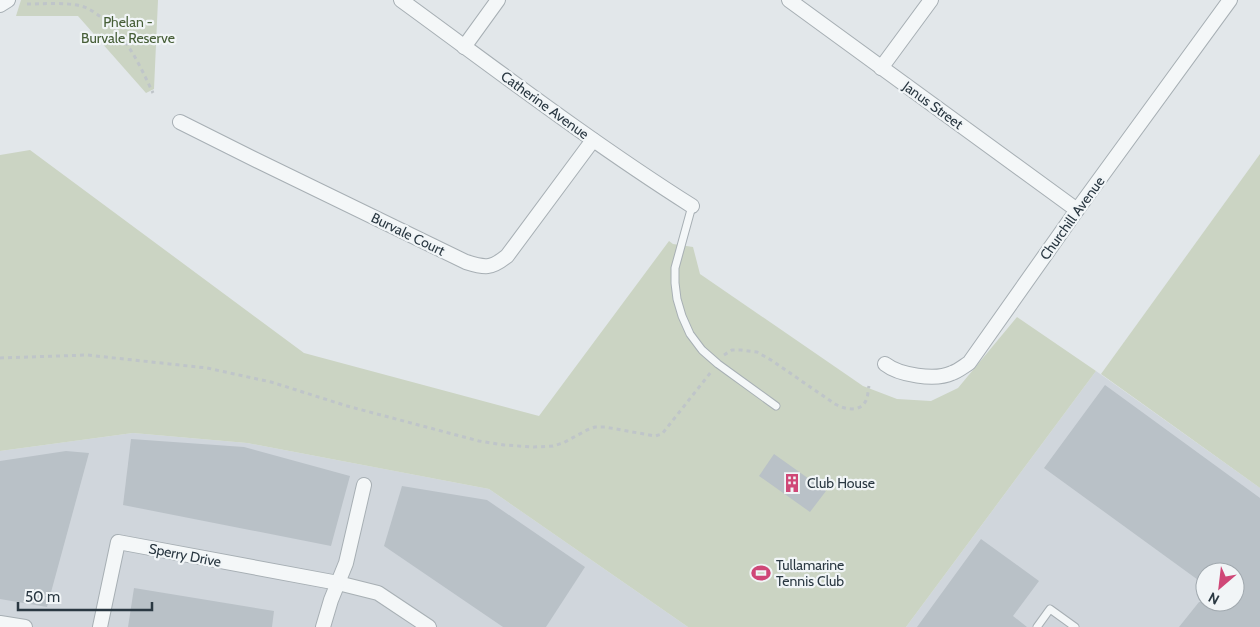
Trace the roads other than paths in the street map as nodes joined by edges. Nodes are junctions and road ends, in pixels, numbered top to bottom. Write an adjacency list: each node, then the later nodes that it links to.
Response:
1 (8, 0): 7 (street)
2 (401, 0): 8 (street, Catherine Avenue)
3 (498, 0): 8 (street)
4 (788, 0): 9 (street, Janus Street)
5 (931, 0): 9 (street)
6 (1230, 0): 13 (street, Churchill Avenue)
7 (0, 5)
8 (464, 46): 11 (street, Catherine Avenue)
9 (881, 68): 13 (street, Janus Street)
10 (180, 122): 11 (street, Burvale Court)
11 (593, 140): 12 (street, Catherine Avenue)
12 (692, 206): 15 (lane)
13 (1077, 210): 14 (street, Churchill Avenue)
14 (885, 364)
15 (776, 406)
16 (364, 485): 17 (street)
17 (338, 583): 20 (street, Sperry Drive); 21 (street); 22 (street, Sperry Drive)
18 (0, 623): 19 (street)
19 (24, 627)
20 (100, 627)
21 (323, 627)
22 (429, 627)
23 (1037, 627): 24 (lane)
24 (1075, 627)

